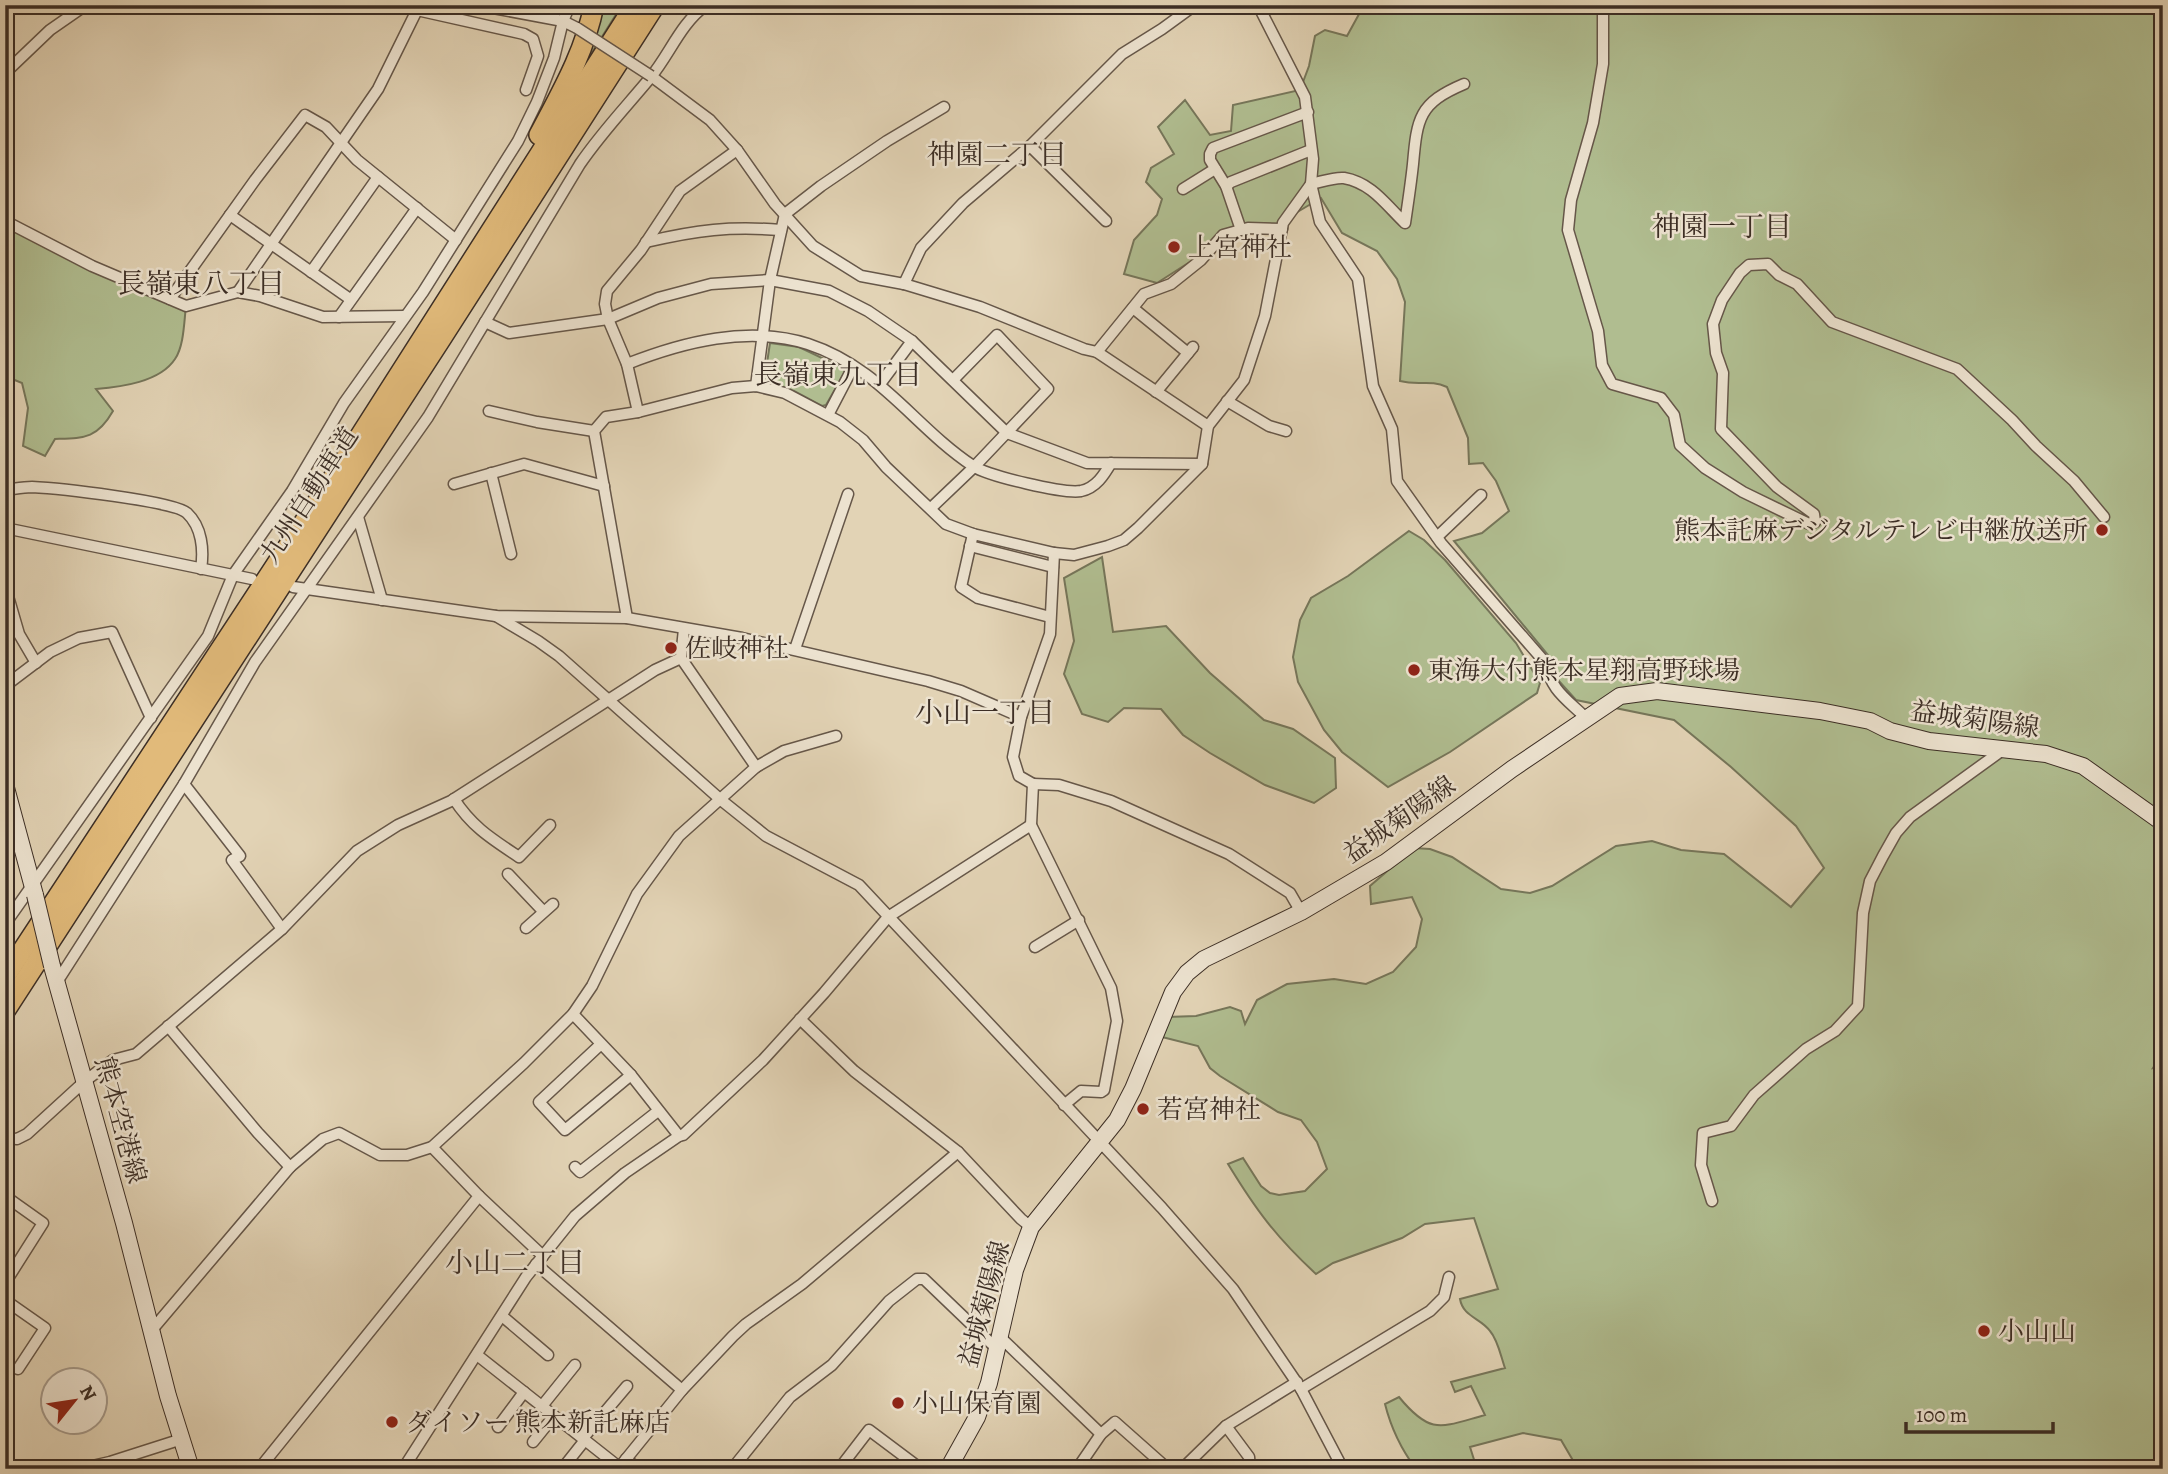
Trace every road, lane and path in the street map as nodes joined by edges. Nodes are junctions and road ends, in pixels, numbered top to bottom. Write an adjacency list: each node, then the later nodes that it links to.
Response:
1 (86, 5): 14 (street)
2 (403, 5): 12 (street)
3 (477, 5): 13 (street)
4 (569, 5): 13 (street)
5 (594, 5): 44 (highway)
6 (635, 5): 44 (highway, 九州自動車道)
7 (654, 5): 129 (highway, 九州自動車道)
8 (706, 5): 15 (street)
9 (1195, 5): 21 (street)
10 (1258, 5): 19 (street)
11 (1603, 5): 80 (street)
12 (417, 10): 17 (street); 20 (street)
13 (563, 21): 15 (street, bridge); 37 (street)
14 (5, 73)
15 (652, 76): 22 (street); 51 (street)
16 (1464, 84): 26 (street)
17 (526, 90)
18 (944, 107): 30 (street)
19 (1308, 112): 23 (street); 24 (street)
20 (342, 144): 25 (street); 31 (street); 39 (street)
21 (1030, 146): 33 (street); 42 (street)
22 (737, 150): 30 (street); 38 (street)
23 (1311, 150): 26 (street); 27 (street)
24 (1216, 169): 27 (street); 28 (street)
25 (378, 177): 29 (street); 40 (street)
26 (1311, 184): 34 (street); 83 (street)
27 (1226, 186): 36 (street)
28 (1183, 189)
29 (416, 208): 37 (street); 46 (street)
30 (785, 214): 35 (street); 42 (street)
31 (230, 215): 39 (street); 45 (street)
32 (5, 221): 45 (street)
33 (1106, 221)
34 (1282, 229): 36 (street); 61 (street)
35 (782, 230): 38 (street); 41 (street)
36 (1241, 230): 47 (street)
37 (456, 240): 48 (street)
38 (646, 242): 50 (street)
39 (272, 244): 40 (street); 43 (street)
40 (311, 272): 46 (street)
41 (770, 280): 50 (street); 52 (street); 53 (street)
42 (904, 284): 54 (street)
43 (238, 292): 45 (street); 49 (street)
44 (453, 292): 127 (highway, 九州自動車道)
45 (170, 299)
46 (349, 299): 49 (street)
47 (1133, 307): 54 (street); 60 (street)
48 (405, 316): 49 (street); 89 (street)
49 (338, 317)
50 (608, 319): 51 (street); 55 (street)
51 (485, 322): 79 (street)
52 (762, 336): 55 (street); 56 (street); 59 (street)
53 (912, 341): 57 (street); 58 (street)
54 (1097, 352): 60 (street)
55 (627, 364): 63 (street)
56 (853, 366): 58 (street); 64 (street)
57 (953, 380): 68 (street); 68 (street)
58 (880, 384): 71 (street)
59 (756, 386): 63 (street); 64 (street)
60 (1156, 392): 65 (street)
61 (1227, 401): 65 (street); 67 (street)
62 (489, 411): 66 (street)
63 (638, 412): 66 (street)
64 (828, 415): 78 (street)
65 (1208, 426): 70 (street)
66 (594, 431): 74 (street)
67 (1286, 431)
68 (1007, 433): 69 (street); 71 (street)
69 (1111, 463): 70 (street); 71 (street)
70 (1202, 464): 85 (street)
71 (974, 467): 78 (street)
72 (491, 473): 73 (street); 74 (street); 86 (street)
73 (454, 484)
74 (604, 486): 97 (street)
75 (5, 490): 88 (street)
76 (848, 494): 99 (street)
77 (1481, 495): 83 (street)
78 (931, 508): 82 (street)
79 (358, 517): 93 (street); 94 (street)
80 (2104, 517)
81 (5, 527): 88 (street)
82 (973, 534): 84 (street); 85 (street)
83 (1437, 537): 106 (street)
84 (970, 546): 87 (street); 96 (street)
85 (1054, 553): 87 (street)
86 (511, 554)
87 (1053, 566): 96 (street)
88 (201, 569): 89 (street)
89 (233, 575): 90 (street); 105 (street)
90 (252, 579)
91 (5, 586): 101 (street)
92 (293, 587): 93 (street)
93 (308, 589): 94 (street); 111 (street)
94 (382, 600): 95 (street)
95 (496, 616): 97 (street); 103 (street)
96 (1051, 617): 104 (street)
97 (627, 618): 98 (street)
98 (684, 629): 99 (street); 100 (street)
99 (794, 649): 104 (street)
100 (681, 658): 103 (street); 109 (street)
101 (36, 663): 102 (street); 105 (street)
102 (5, 686)
103 (609, 700): 113 (street); 114 (street)
104 (1021, 717): 112 (street)
105 (151, 718): 119 (street)
106 (1586, 718): 108 (main road, 益城菊陽線); 120 (main road, 益城菊陽線)
107 (836, 736): 109 (street)
108 (2004, 749): 115 (main road, 益城菊陽線); 147 (street)
109 (756, 768): 114 (street)
110 (5, 784): 119 (main road, 熊本空港線)
111 (184, 784): 125 (street); 128 (street)
112 (1032, 785): 117 (street); 120 (street)
113 (454, 799): 116 (street); 125 (street)
114 (721, 800): 121 (street); 130 (street)
115 (2163, 823)
116 (550, 825)
117 (1031, 825): 121 (street); 122 (street)
118 (508, 874): 124 (street)
119 (33, 890): 123 (street); 128 (main road, 熊本空港線, bridge)
120 (1301, 912): 140 (main road, 益城菊陽線)
121 (888, 917): 131 (street); 136 (street)
122 (1079, 920): 126 (street); 136 (street)
123 (5, 924)
124 (526, 928)
125 (282, 929): 132 (street)
126 (1035, 947)
127 (5, 977)
128 (57, 982): 135 (main road, 熊本空港線)
129 (5, 1011)
130 (573, 1014): 133 (street); 141 (street)
131 (800, 1019): 138 (street); 142 (street)
132 (168, 1026): 135 (street); 143 (street)
133 (600, 1045): 134 (street); 134 (street)
134 (631, 1075): 137 (street)
135 (85, 1081): 139 (street); 154 (main road, 熊本空港線)
136 (1065, 1104): 140 (street)
137 (658, 1111): 138 (street); 144 (street)
138 (679, 1136): 149 (street)
139 (5, 1138)
140 (1098, 1142): 148 (main road, 益城菊陽線); 160 (street)
141 (432, 1147): 143 (street); 146 (street)
142 (958, 1152): 148 (street); 162 (street)
143 (290, 1167): 154 (street)
144 (580, 1173)
145 (5, 1196): 151 (street)
146 (479, 1196): 149 (street); 175 (street)
147 (1712, 1201)
148 (1031, 1227): 155 (main road, 益城菊陽線)
149 (540, 1260): 153 (street); 162 (street)
150 (1448, 1277): 160 (street)
151 (5, 1283)
152 (5, 1300): 159 (street)
153 (502, 1316): 156 (street); 157 (street)
154 (151, 1331): 169 (main road, 熊本空港線)
155 (997, 1342): 168 (street); 179 (street); 182 (main road, 益城菊陽線)
156 (477, 1355): 163 (street); 176 (street)
157 (548, 1355)
158 (575, 1365): 164 (street)
159 (18, 1369)
160 (1299, 1385): 166 (street); 187 (street)
161 (627, 1386): 170 (street)
162 (682, 1390): 172 (street)
163 (524, 1392): 164 (street); 167 (street)
164 (542, 1406): 165 (street)
165 (554, 1416): 170 (street); 171 (street)
166 (1226, 1426): 185 (street); 186 (street)
167 (498, 1427)
168 (1101, 1434): 183 (street); 184 (street)
169 (181, 1439): 173 (street); 174 (main road, 熊本空港線)
170 (584, 1439): 172 (street); 177 (street)
171 (533, 1442)
172 (621, 1465): 178 (street)
173 (79, 1469)
174 (191, 1469)
175 (259, 1469)
176 (403, 1469)
177 (562, 1469)
178 (638, 1469)
179 (732, 1469)
180 (839, 1469): 181 (street)
181 (921, 1469)
182 (948, 1469)
183 (1077, 1469)
184 (1168, 1469)
185 (1182, 1469)
186 (1250, 1469)
187 (1343, 1469)

